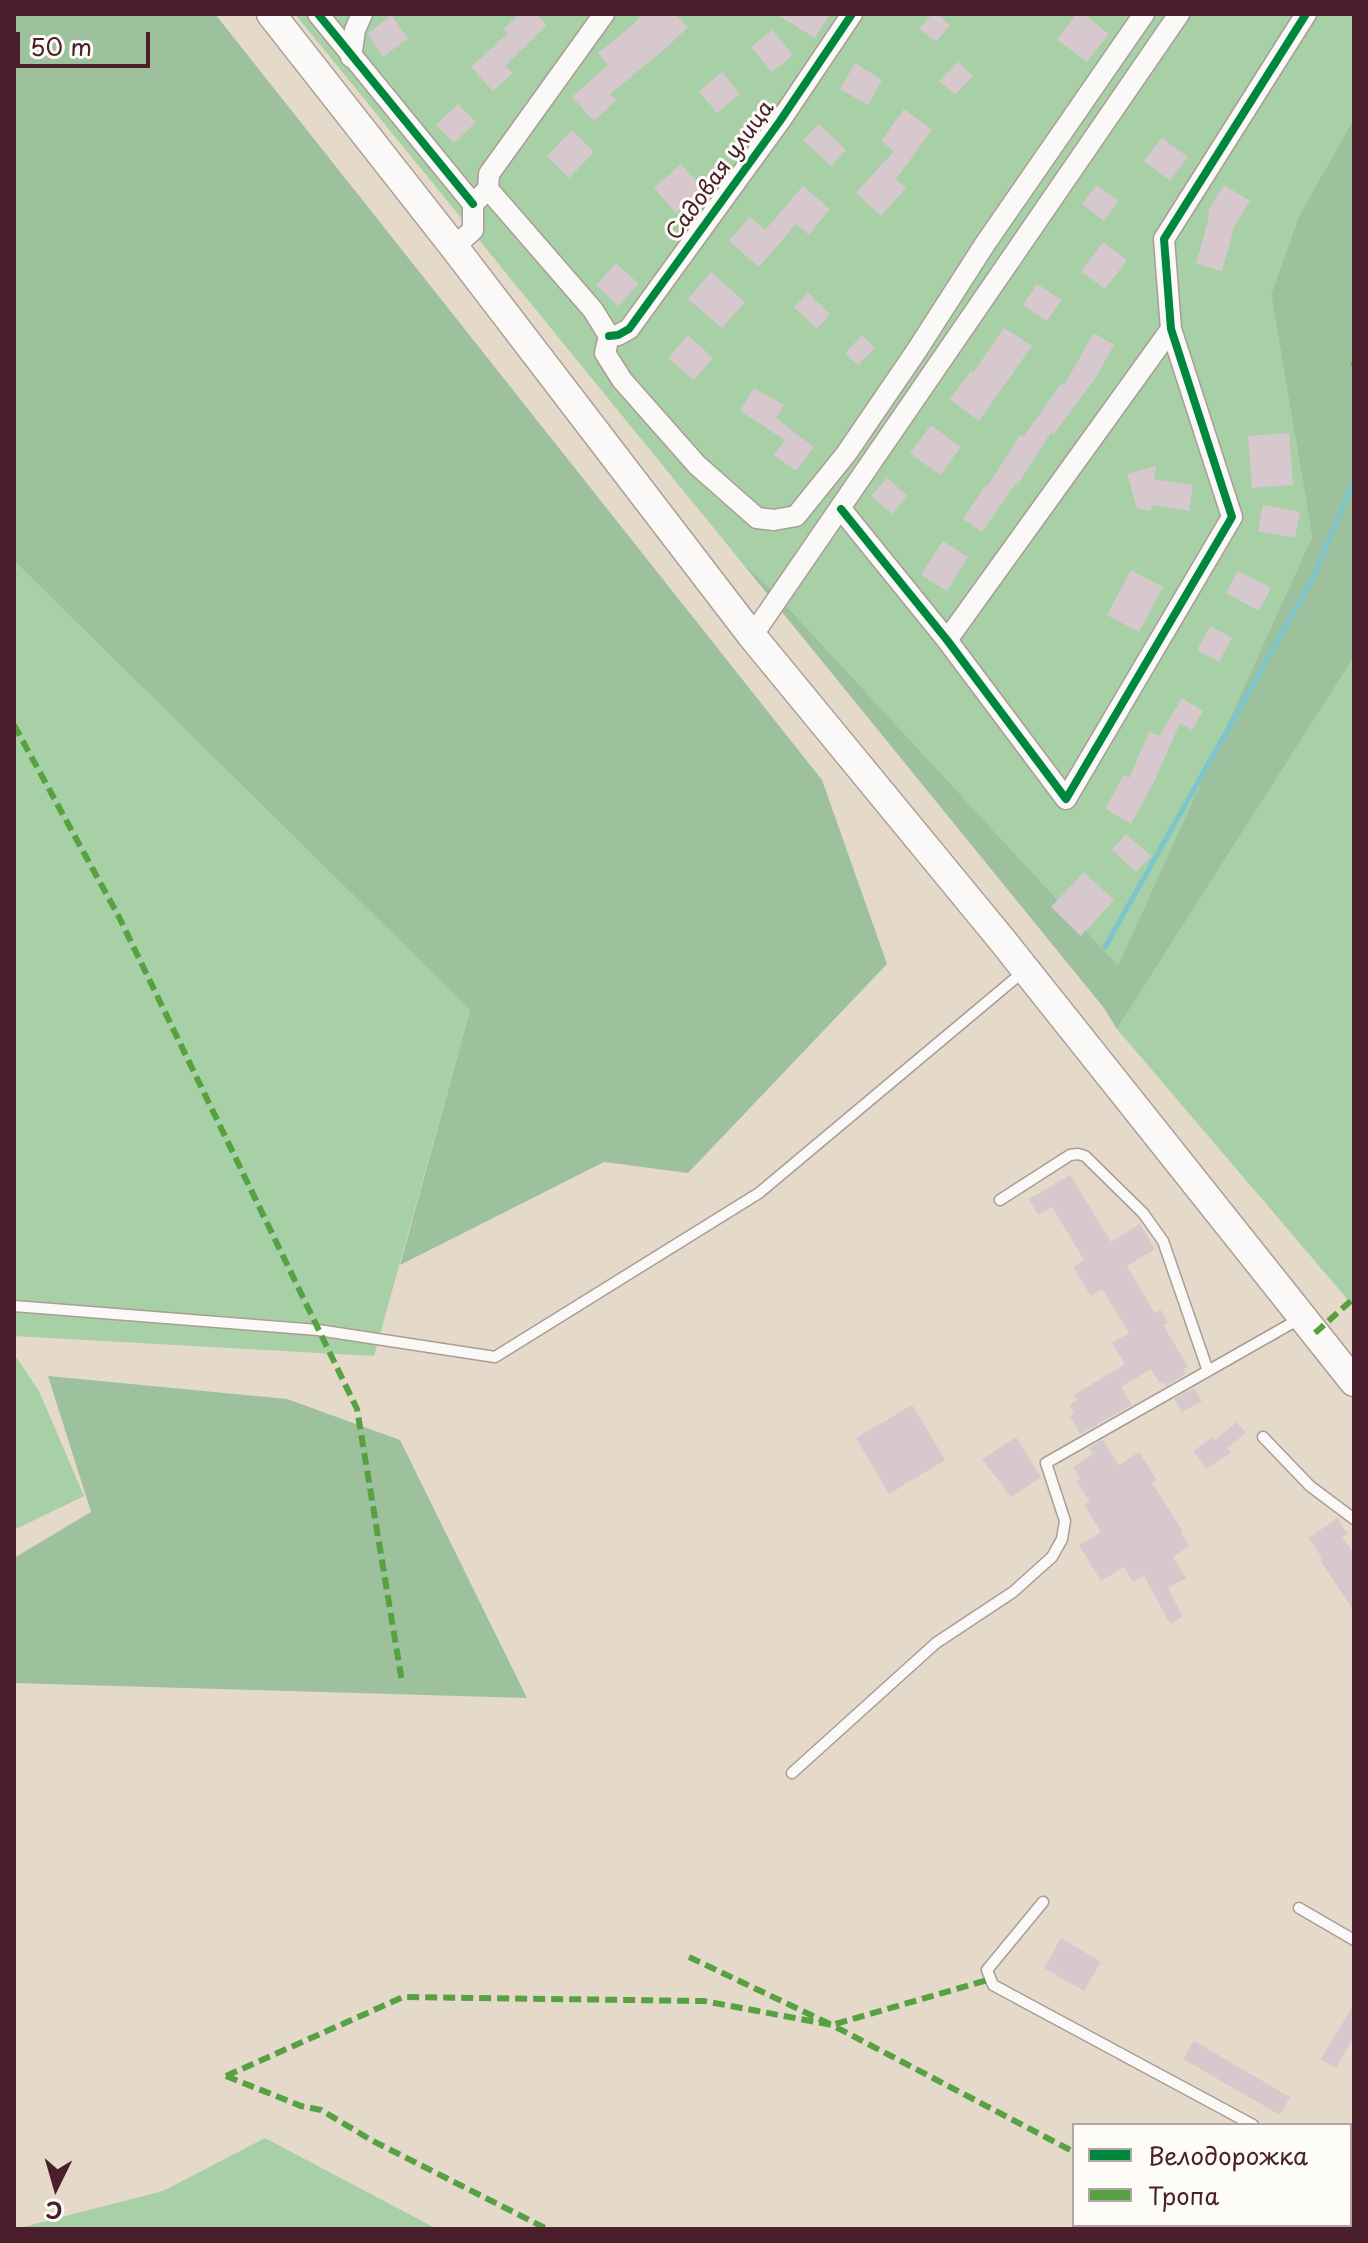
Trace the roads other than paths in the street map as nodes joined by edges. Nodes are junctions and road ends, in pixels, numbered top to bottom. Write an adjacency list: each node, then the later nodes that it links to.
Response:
1 (271, 14): 11 (main road)
2 (318, 14): 9 (street)
3 (362, 14): 9 (street)
4 (604, 14): 10 (street)
5 (852, 14): 13 (street, Садовая улица)
6 (1144, 14): 13 (street)
7 (1179, 14): 14 (street)
8 (1306, 14): 12 (street)
9 (351, 57): 10 (street)
10 (480, 196): 11 (street); 13 (street)
11 (454, 247): 15 (main road)
12 (1171, 329): 16 (street); 16 (street)
13 (609, 336)
14 (841, 509): 15 (street); 16 (street)
15 (752, 636): 17 (main road)
16 (947, 640)
17 (1026, 970): 19 (lane); 20 (main road)
18 (1000, 1200): 21 (lane)
19 (14, 1306)
20 (1303, 1317): 21 (lane); 22 (main road)
21 (1208, 1371): 25 (lane)
22 (1354, 1382)
23 (1263, 1437): 24 (lane)
24 (1354, 1519)
25 (792, 1773)
26 (1043, 1902): 29 (lane)
27 (1299, 1908): 28 (lane)
28 (1354, 1940)
29 (1249, 2123)

